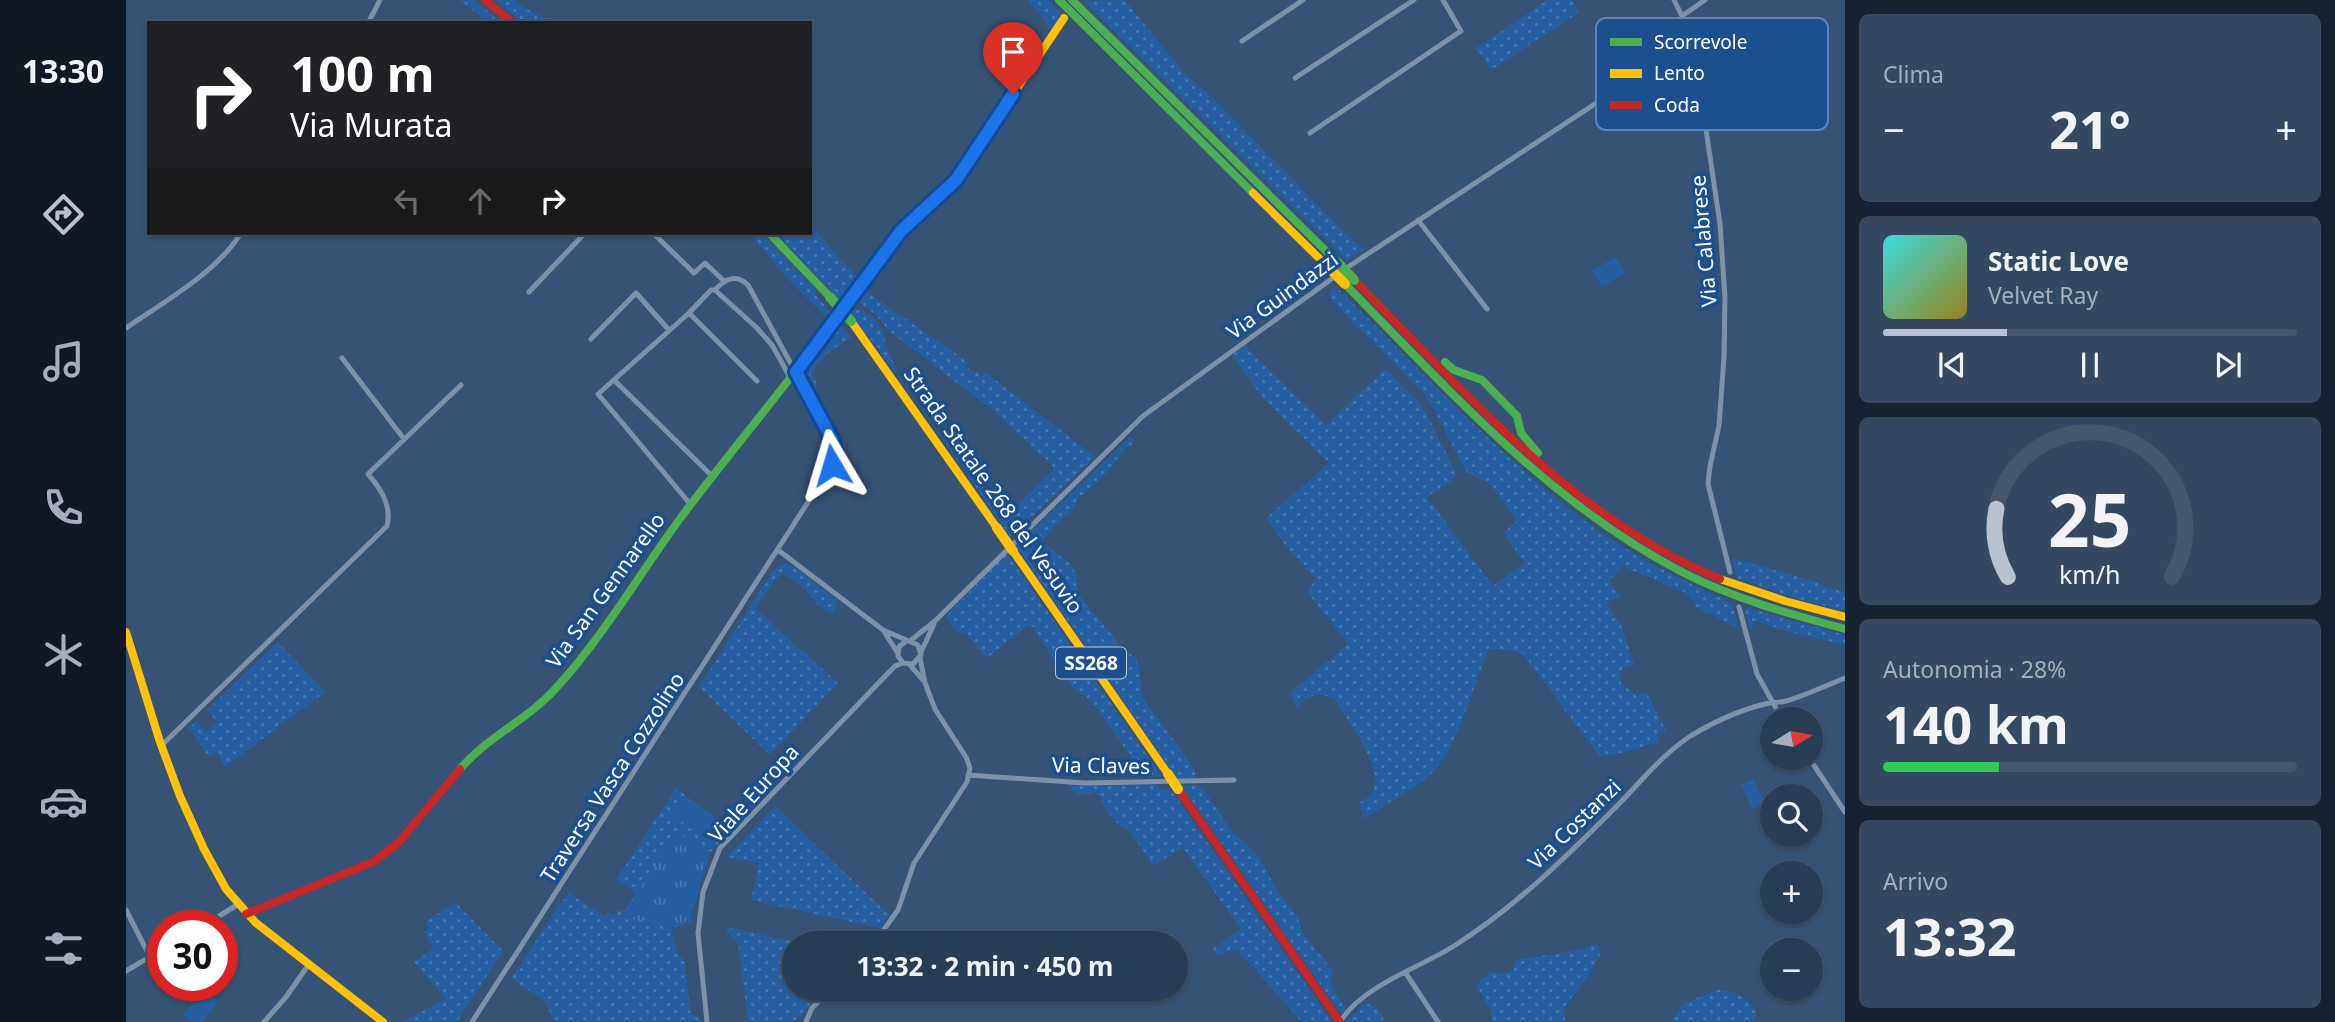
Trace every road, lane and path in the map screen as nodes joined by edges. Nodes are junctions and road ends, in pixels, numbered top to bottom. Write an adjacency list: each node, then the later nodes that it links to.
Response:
1 (380, 0): 12 (street)
2 (485, 0): 13 (main road)
3 (1059, 0): 24 (main road)
4 (1072, 0): 24 (main road)
5 (1303, 0): 14 (street)
6 (1414, 0): 15 (street)
7 (1443, 0): 18 (street)
8 (1674, 0): 10 (street, Via Calabrese)
9 (1705, 0): 10 (street)
10 (1682, 16)
11 (1064, 18): 36 (main road, Via San Gennarello)
12 (369, 21)
13 (511, 21)
14 (1242, 41)
15 (1294, 78)
16 (1596, 102): 19 (street, Via Guindazzi)
17 (1708, 130): 45 (street, Via Calabrese)
18 (1310, 133)
19 (1418, 220): 29 (street); 48 (street, Via Guindazzi)
20 (240, 235): 32 (street)
21 (583, 235): 28 (street)
22 (655, 235): 25 (street)
23 (771, 235): 82 (main road, Strada Statale 268 del Vesuvio / SS268, bridge)
24 (1332, 264): 26 (main road, bridge)
25 (724, 281): 27 (street); 36 (street)
26 (1349, 282): 31 (main road); 49 (main road)
27 (715, 290): 30 (street); 36 (street)
28 (529, 292)
29 (1487, 309)
30 (689, 313): 33 (street); 38 (street)
31 (1402, 327): 42 (main road); 42 (main road)
32 (126, 328)
33 (670, 330): 34 (street); 37 (street)
34 (591, 340)
35 (342, 358): 40 (street)
36 (793, 375): 41 (main road, Via San Gennarello); 44 (street, Traversa Vasca Cozzolino)
37 (614, 380): 41 (street); 43 (street)
38 (757, 381)
39 (461, 385): 40 (street)
40 (404, 439): 61 (street)
41 (713, 477): 43 (main road, Via San Gennarello)
42 (1584, 500): 47 (main road)
43 (691, 505): 69 (main road, Via San Gennarello)
44 (778, 550): 50 (street); 79 (street, Traversa Vasca Cozzolino)
45 (1730, 572)
46 (1739, 607): 59 (street)
47 (1845, 617)
48 (935, 621): 52 (street, Via Guindazzi); 54 (street, Via Guindazzi)
49 (1845, 629)
50 (883, 630): 52 (street); 53 (street)
51 (126, 632): 61 (main road)
52 (908, 641): 53 (street); 54 (street)
53 (898, 654): 55 (street); 56 (street)
54 (921, 655): 55 (street); 58 (street)
55 (907, 664): 56 (street, Viale Europa); 58 (street)
56 (895, 666): 80 (street, Viale Europa)
57 (1845, 678): 59 (street, Via Costanzi)
58 (925, 683): 63 (street)
59 (1772, 702): 60 (street); 75 (street, Via Costanzi)
60 (1775, 707)
61 (162, 745): 66 (main road)
62 (1817, 770): 65 (street)
63 (968, 775): 64 (street, Via Claves); 70 (street)
64 (1234, 780)
65 (1845, 812)
66 (237, 905): 68 (street); 69 (main road)
67 (126, 910): 71 (street)
68 (229, 910)
69 (246, 915): 73 (main road)
70 (883, 931)
71 (147, 951)
72 (147, 959): 74 (street)
73 (309, 964): 77 (street); 78 (main road)
74 (126, 971)
75 (1405, 972): 82 (street, Via Costanzi); 83 (street)
76 (819, 1001): 81 (street)
77 (264, 1022)
78 (383, 1022)
79 (472, 1022)
80 (707, 1022)
81 (806, 1022)
82 (1340, 1022)
83 (1438, 1022)

